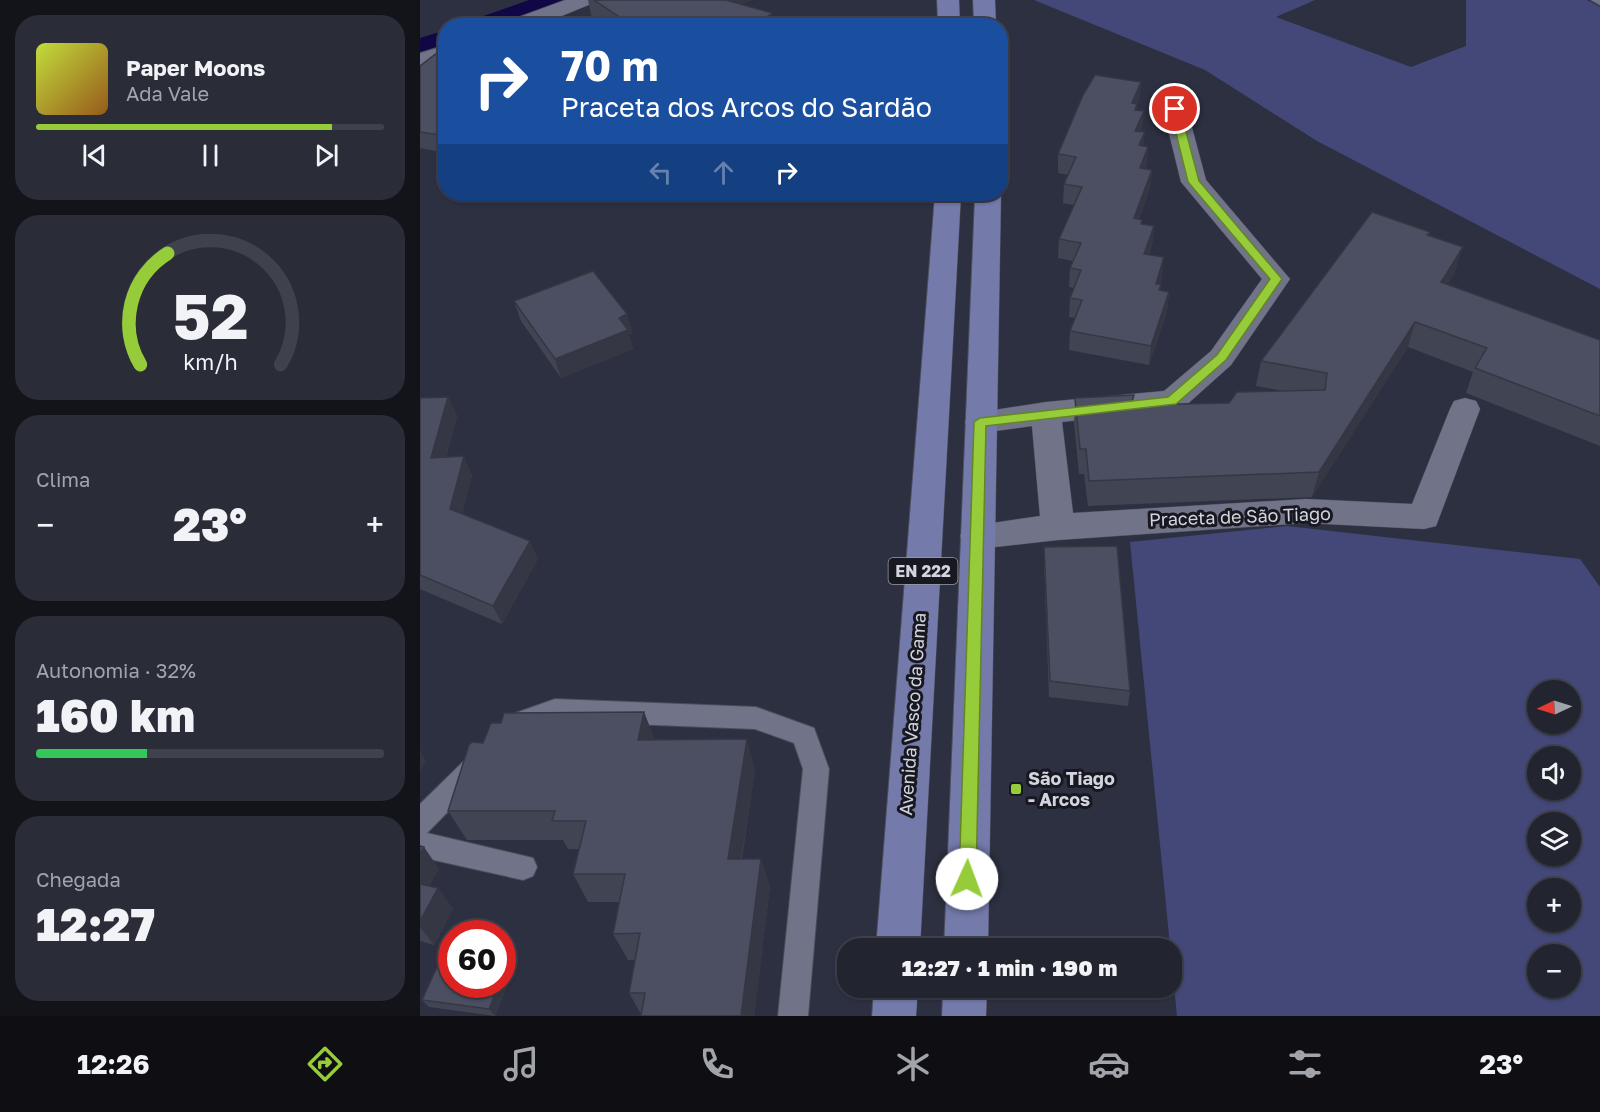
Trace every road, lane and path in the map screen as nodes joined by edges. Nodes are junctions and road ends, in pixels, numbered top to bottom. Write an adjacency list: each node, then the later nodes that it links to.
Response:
1 (584, 0): 4 (street)
2 (948, 0): 5 (main road)
3 (984, 0): 6 (main road)
4 (537, 18)
5 (949, 18)
6 (985, 18)
7 (438, 55): 8 (street)
8 (420, 61)
9 (1175, 109): 13 (street)
10 (948, 201): 20 (main road, Avenida Vasco da Gama / EN 222)
11 (988, 201): 14 (main road, EN 222)
12 (1465, 409): 15 (street, Praceta de São Tiago)
13 (1046, 413): 14 (street); 15 (street)
14 (980, 422): 16 (main road, EN 222)
15 (1058, 527): 16 (street, Praceta de São Tiago)
16 (976, 536): 21 (main road, EN 222)
17 (420, 824): 24 (lane)
18 (420, 844): 19 (lane)
19 (523, 867)
20 (899, 938)
21 (966, 938)
22 (895, 998): 25 (main road)
23 (964, 998): 26 (main road)
24 (793, 1016)
25 (894, 1016)
26 (964, 1016)

